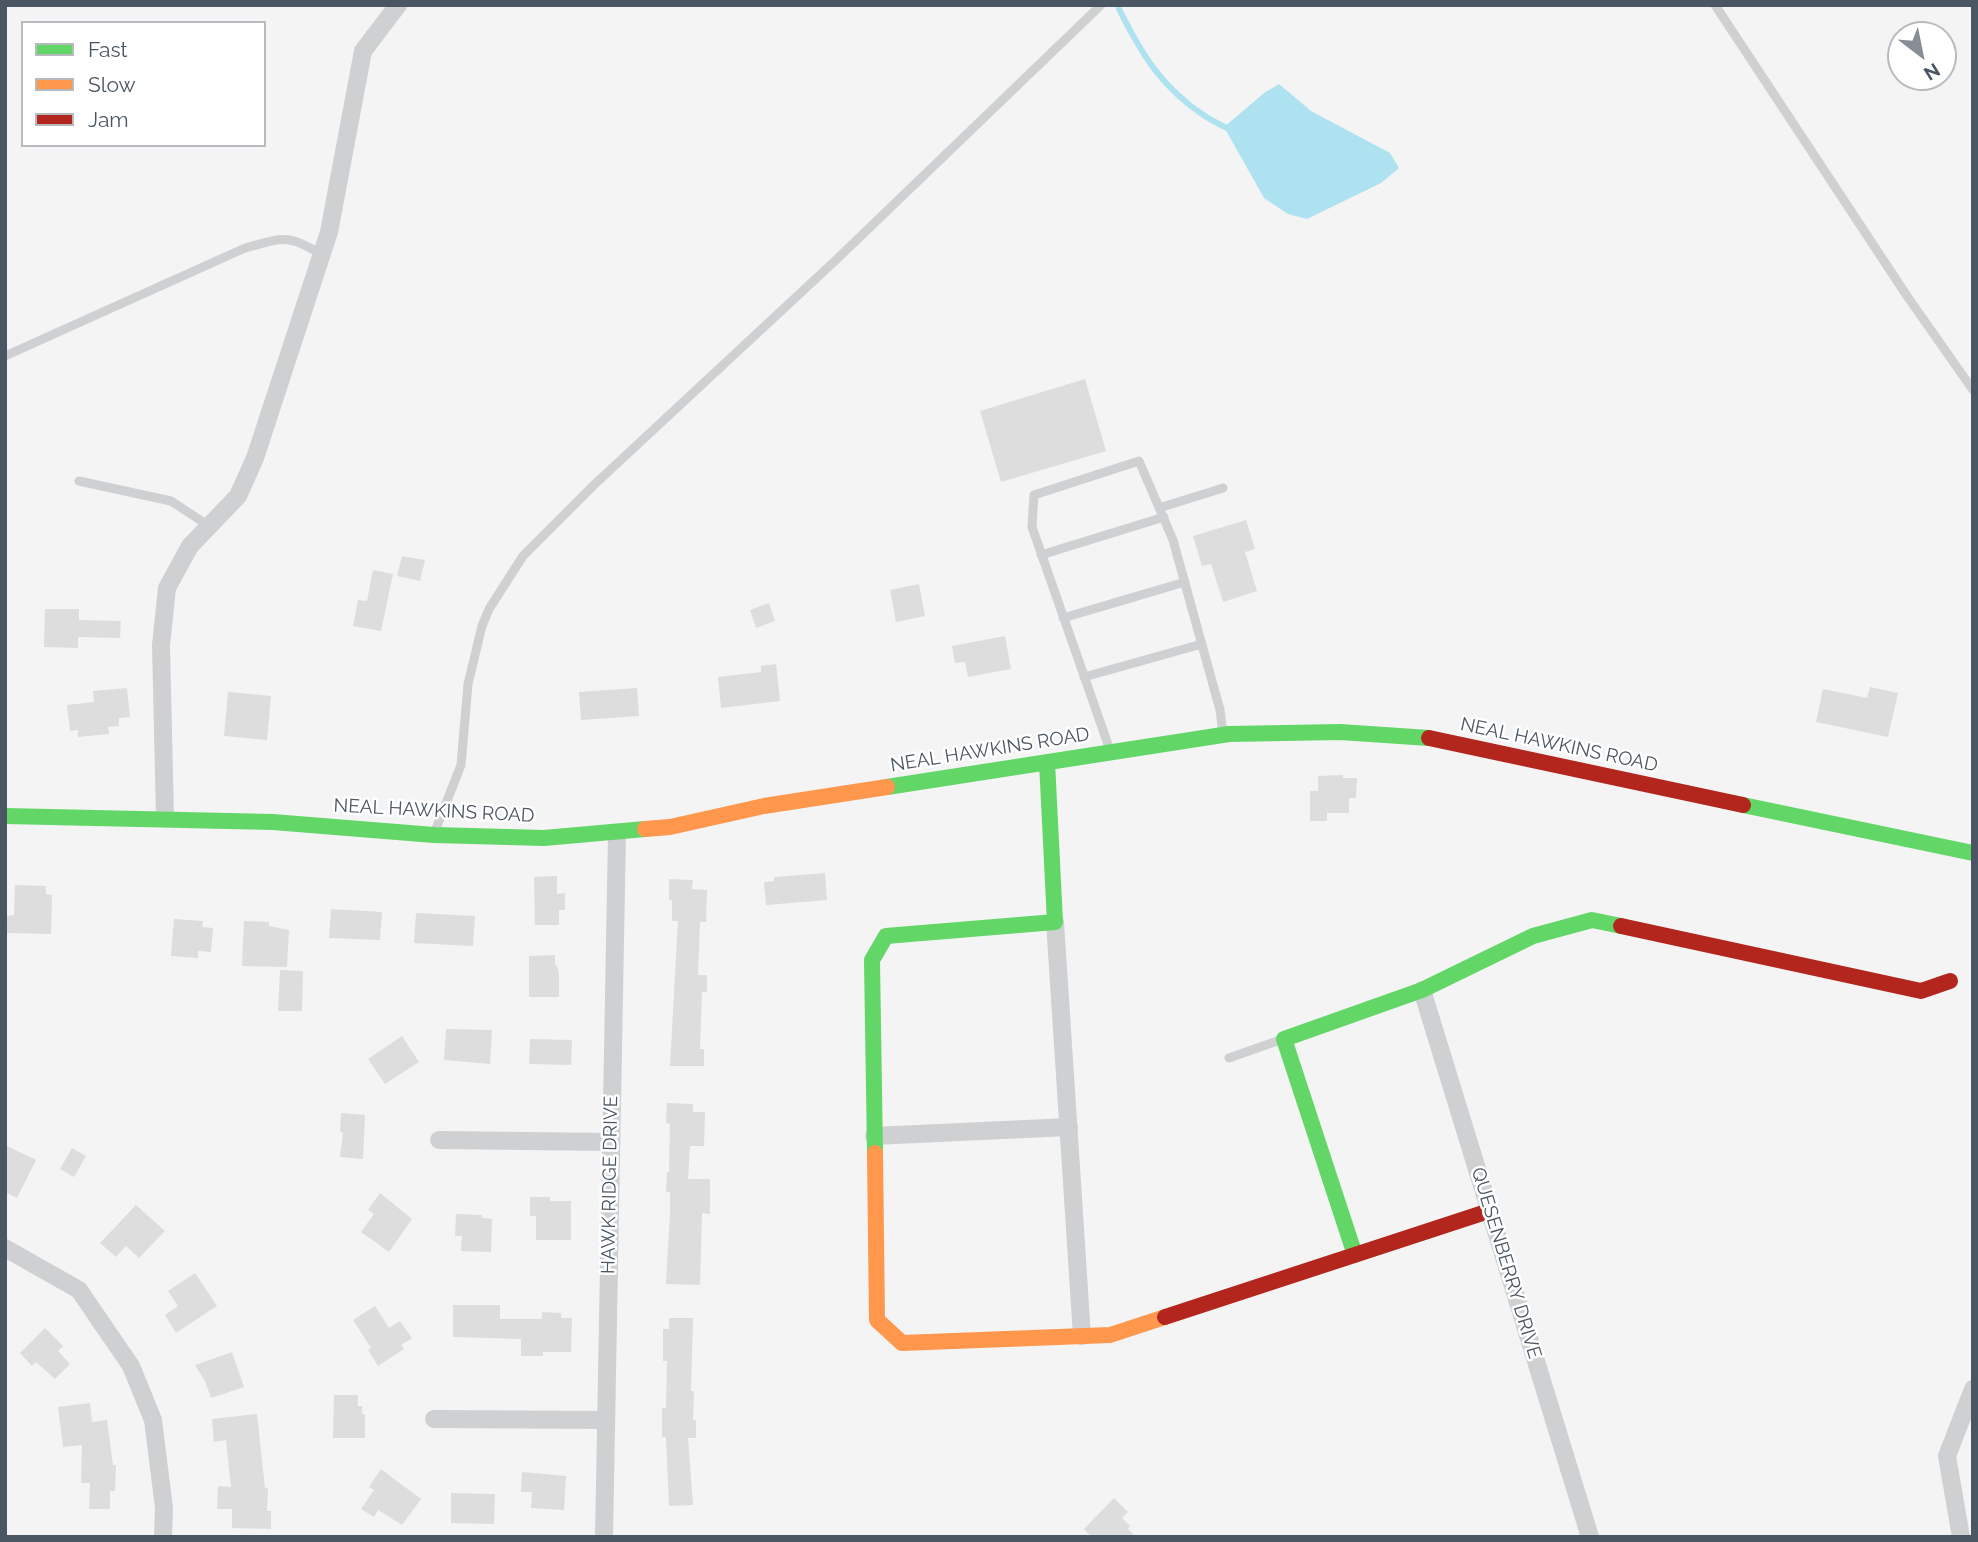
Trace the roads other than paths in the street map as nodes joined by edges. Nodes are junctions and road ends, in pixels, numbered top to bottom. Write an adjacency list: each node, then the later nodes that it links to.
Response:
1 (398, 5): 4 (street)
2 (1101, 5): 23 (lane)
3 (1715, 5): 6 (lane)
4 (322, 255): 5 (lane); 11 (street)
5 (5, 356)
6 (1973, 390)
7 (79, 481): 11 (lane)
8 (1223, 488): 9 (lane)
9 (1159, 508): 10 (lane); 12 (lane)
10 (1164, 517): 12 (lane); 13 (lane)
11 (209, 526): 21 (street)
12 (1041, 555): 14 (lane)
13 (1185, 582): 14 (lane); 15 (lane)
14 (1063, 618): 16 (lane)
15 (1202, 644): 16 (lane); 17 (lane)
16 (1084, 677): 18 (lane)
17 (1223, 734): 18 (street, NEAL HAWKINS ROAD); 24 (street, NEAL HAWKINS ROAD)
18 (1110, 751): 19 (street, NEAL HAWKINS ROAD)
19 (1047, 762): 22 (street, NEAL HAWKINS ROAD); 25 (street)
20 (5, 816): 21 (street, NEAL HAWKINS ROAD)
21 (165, 818): 23 (street, NEAL HAWKINS ROAD)
22 (617, 833): 23 (street, NEAL HAWKINS ROAD); 33 (street, HAWK RIDGE DRIVE)
23 (434, 835)
24 (1973, 853)
25 (1055, 922): 30 (street); 31 (street)
26 (1950, 981): 27 (street)
27 (1422, 990): 28 (street); 34 (street, QUESENBERRY DRIVE)
28 (1284, 1039): 29 (lane); 36 (street)
29 (1229, 1058)
30 (1069, 1127): 31 (street); 37 (street)
31 (874, 1136): 37 (street)
32 (439, 1140): 33 (street)
33 (610, 1142): 40 (street, HAWK RIDGE DRIVE)
34 (1489, 1211): 36 (street); 43 (street, QUESENBERRY DRIVE)
35 (5, 1248): 41 (street)
36 (1355, 1255): 37 (street)
37 (1082, 1336)
38 (1973, 1389): 44 (street)
39 (434, 1419): 40 (street)
40 (606, 1420): 42 (street, HAWK RIDGE DRIVE)
41 (163, 1537)
42 (604, 1537)
43 (1590, 1537)
44 (1961, 1537)

